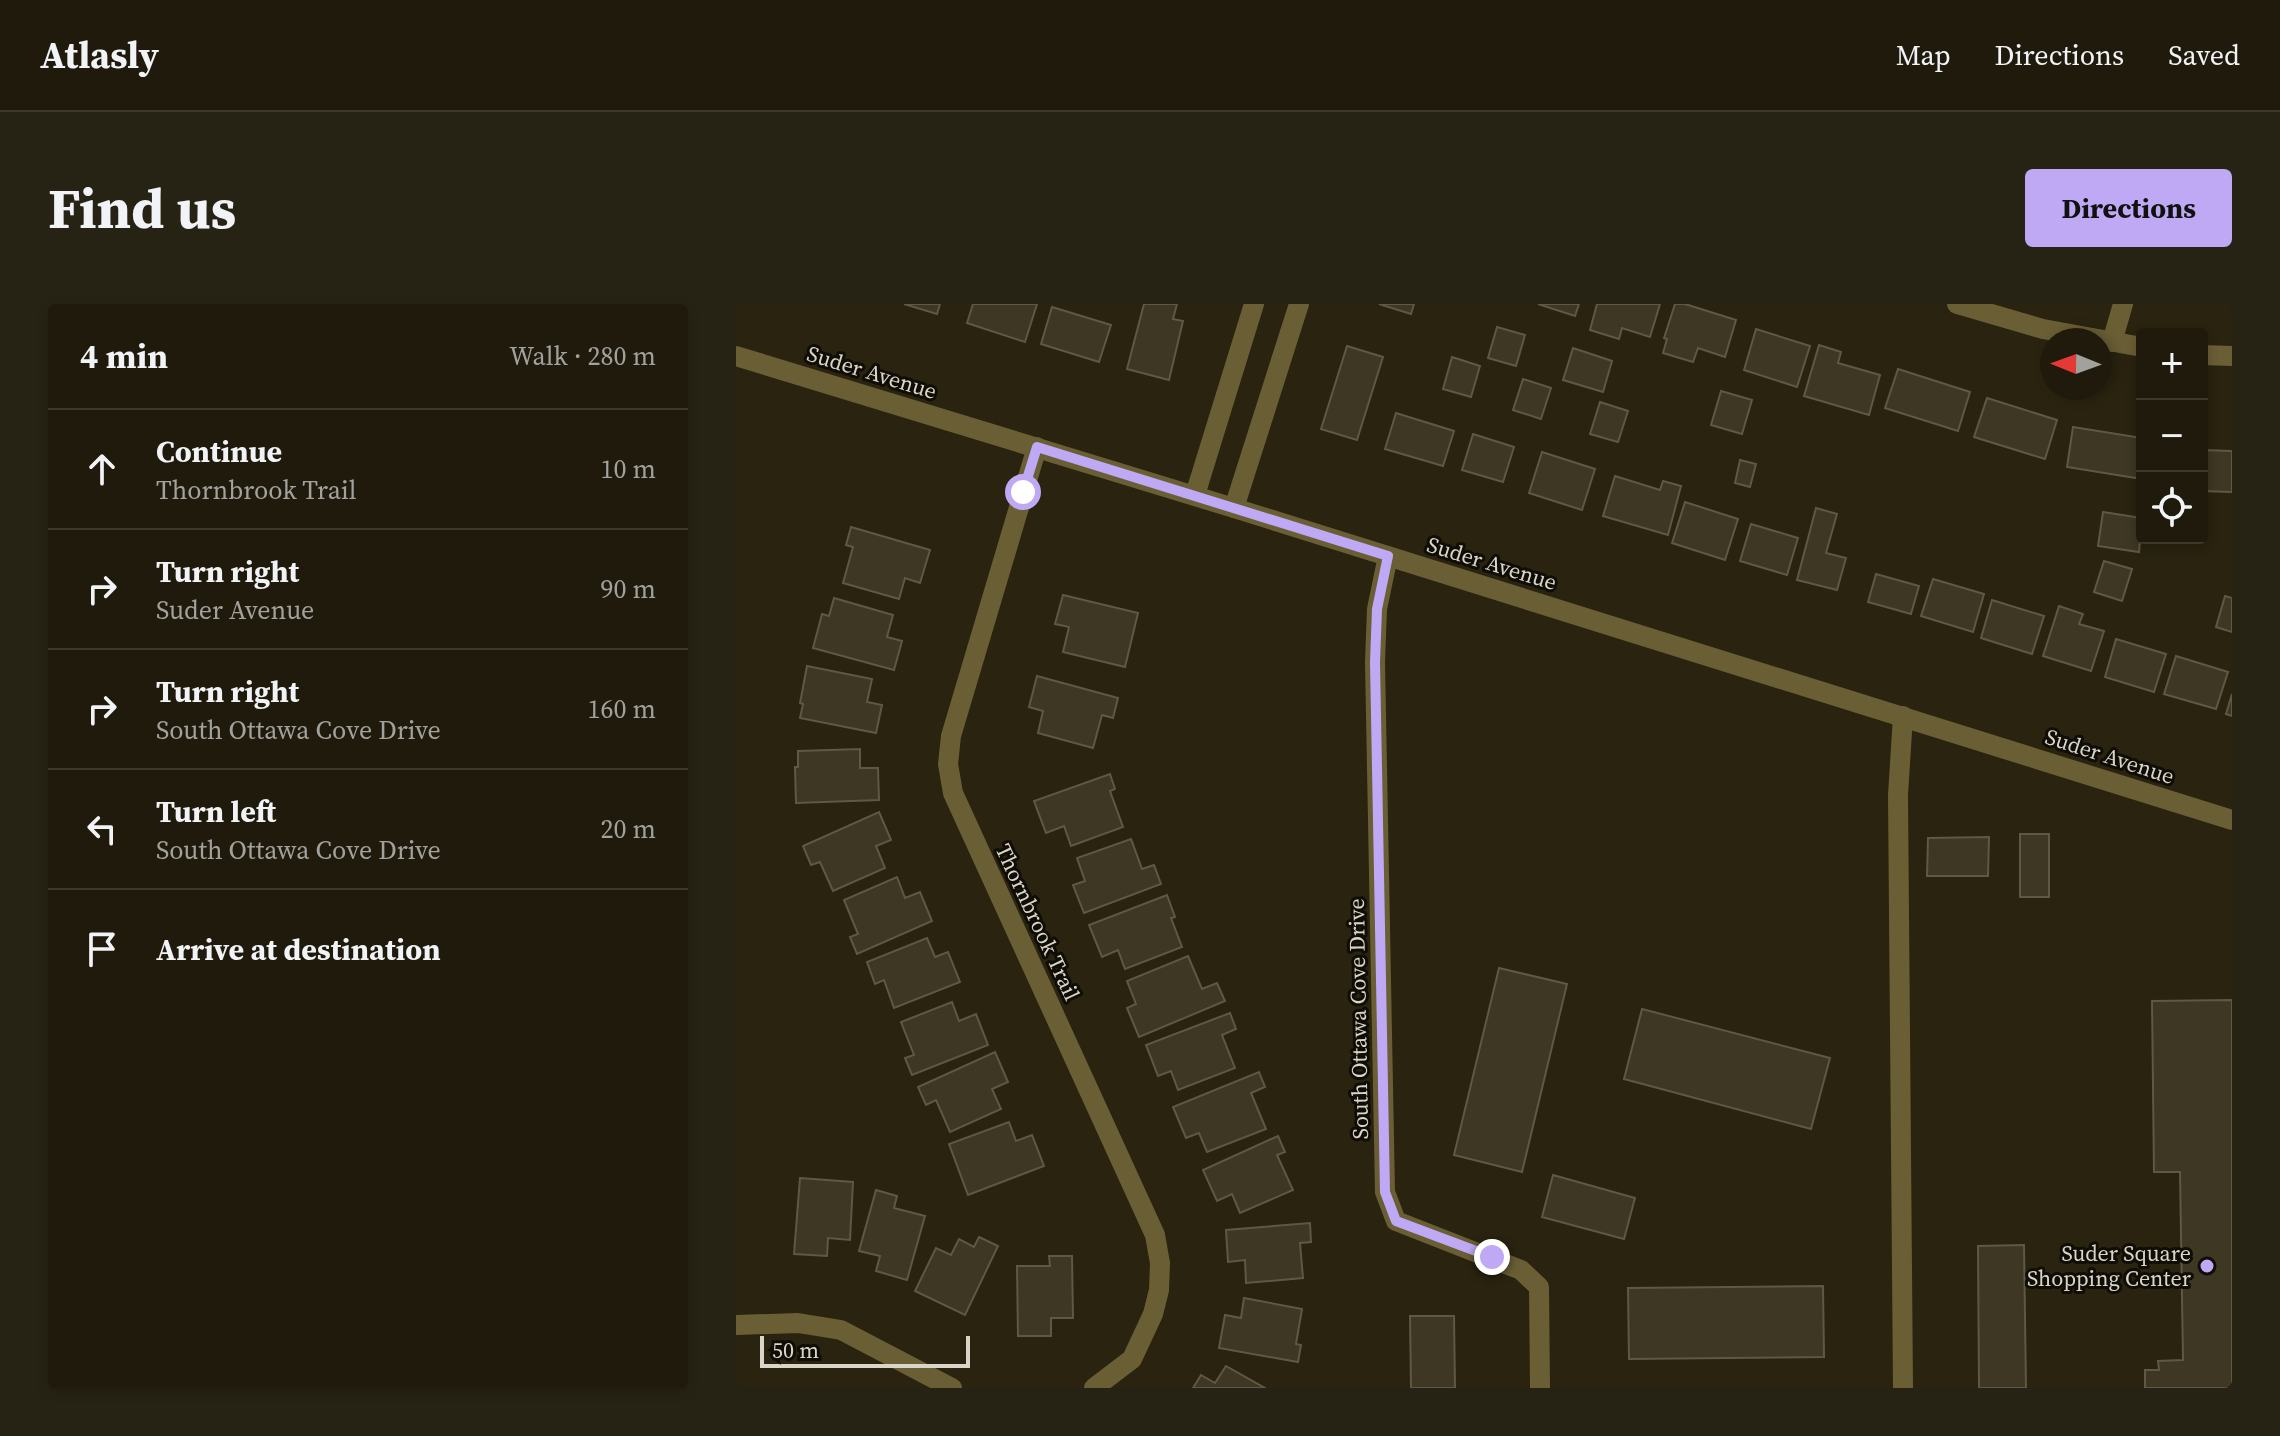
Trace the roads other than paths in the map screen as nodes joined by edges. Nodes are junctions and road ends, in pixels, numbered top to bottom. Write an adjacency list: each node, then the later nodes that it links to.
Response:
1 (1254, 304): 12 (street)
2 (1299, 304): 13 (street)
3 (1957, 304): 5 (street)
4 (2123, 304): 6 (street)
5 (2040, 328)
6 (2112, 342): 7 (street)
7 (2136, 346)
8 (2208, 355): 10 (street)
9 (736, 356): 11 (street, Suder Avenue)
10 (2232, 356)
11 (1037, 447): 12 (street, Suder Avenue); 19 (street, Thornbrook Trail)
12 (1195, 495): 13 (street, Suder Avenue)
13 (1234, 508): 14 (street, Suder Avenue)
14 (1388, 556): 15 (street, Suder Avenue); 20 (street, South Ottawa Cove Drive)
15 (1903, 716): 16 (street, Suder Avenue); 21 (street)
16 (2232, 820)
17 (736, 1325): 18 (street)
18 (952, 1388)
19 (1094, 1388)
20 (1540, 1388)
21 (1903, 1388)

